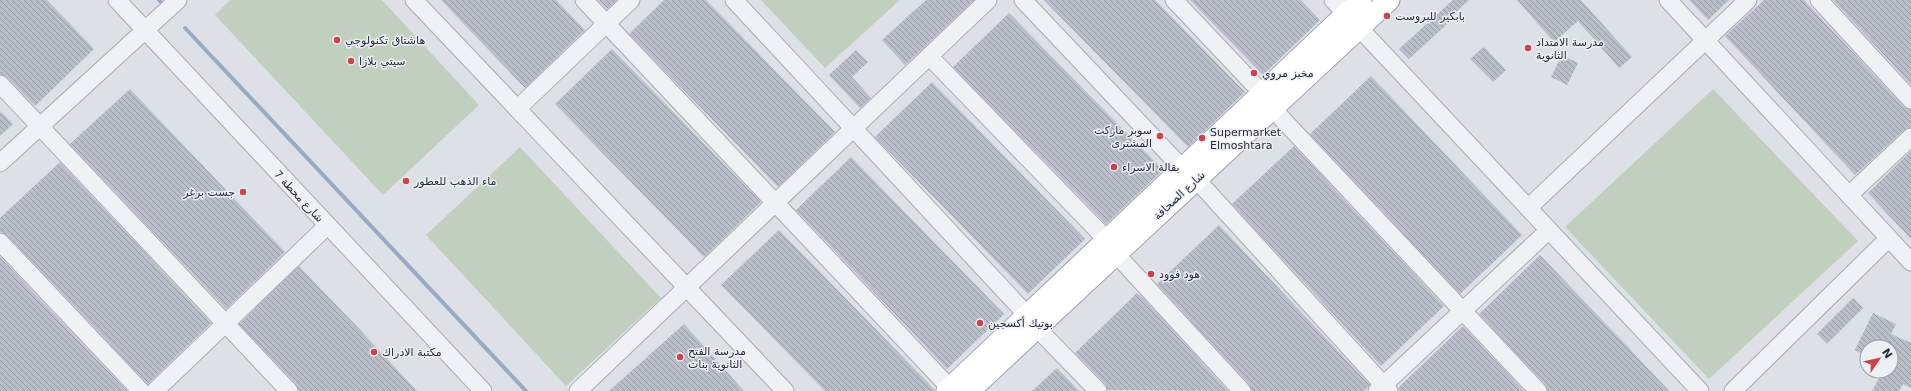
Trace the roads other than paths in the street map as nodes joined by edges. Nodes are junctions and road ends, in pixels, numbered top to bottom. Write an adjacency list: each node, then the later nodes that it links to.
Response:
1 (117, 0): 17 (street, شارع محطة 7)
2 (178, 0): 17 (street)
3 (414, 0): 23 (street)
4 (584, 0): 16 (street)
5 (631, 0): 16 (street)
6 (734, 0): 25 (street)
7 (988, 0): 19 (street)
8 (1023, 0): 28 (street)
9 (1174, 0): 22 (street)
10 (1361, 0): 15 (main road, شارع الصحافة)
11 (1389, 0): 15 (main road, شارع الصحافة)
12 (1668, 0): 18 (street)
13 (1748, 0): 18 (street)
14 (1819, 0): 21 (street)
15 (1346, 14): 22 (main road, شارع الصحافة); 31 (street)
16 (606, 23): 23 (street); 30 (street)
17 (144, 29): 24 (street); 32 (street, شارع محطة 7)
18 (1705, 42): 29 (street); 31 (street)
19 (929, 56): 25 (street); 36 (street)
20 (0, 84): 24 (street)
21 (1911, 100)
22 (1267, 101): 28 (main road, شارع الصحافة); 39 (street)
23 (517, 109): 38 (street)
24 (40, 126): 27 (street); 41 (street)
25 (853, 129): 30 (street); 40 (street)
26 (1911, 136): 29 (street)
27 (0, 163)
28 (1190, 174): 36 (main road, شارع الصحافة); 42 (street)
29 (1849, 195): 34 (street)
30 (775, 202): 38 (street); 43 (street)
31 (1528, 208): 33 (street)
32 (327, 226): 41 (street); 47 (street, شارع محطة 7)
33 (1549, 230): 39 (street); 53 (street)
34 (1889, 238): 37 (street); 54 (street)
35 (0, 242): 44 (street)
36 (1112, 247): 40 (main road, شارع الصحافة); 51 (street)
37 (1911, 262)
38 (685, 288): 48 (street); 49 (street)
39 (1462, 312): 42 (street); 52 (street)
40 (1032, 321): 43 (main road, شارع الصحافة); 50 (street)
41 (226, 325): 45 (street); 46 (street)
42 (1383, 389)
43 (956, 390)
44 (142, 391)
45 (156, 391)
46 (289, 391)
47 (483, 391)
48 (578, 391)
49 (784, 391)
50 (1098, 391)
51 (1242, 391)
52 (1538, 391)
53 (1700, 391)
54 (1733, 391)

